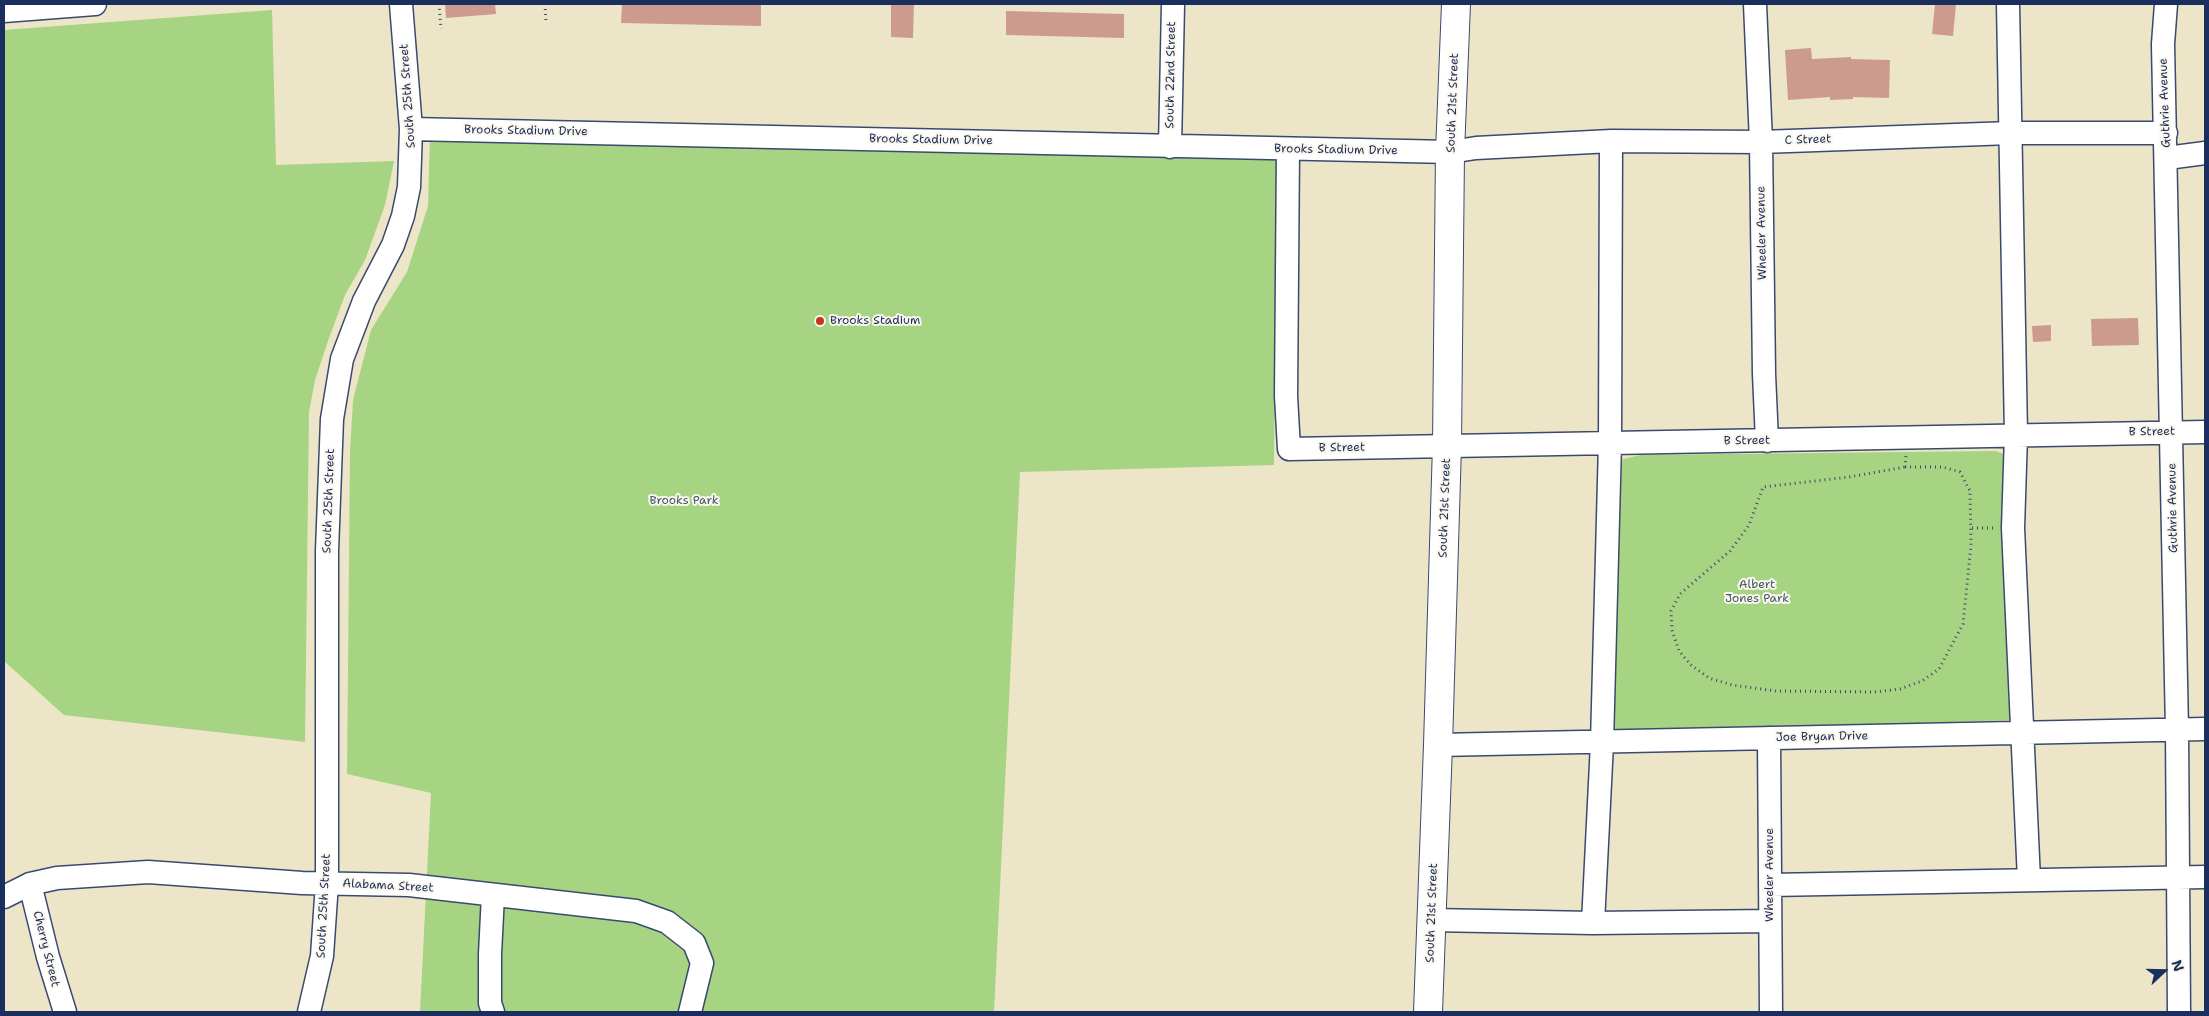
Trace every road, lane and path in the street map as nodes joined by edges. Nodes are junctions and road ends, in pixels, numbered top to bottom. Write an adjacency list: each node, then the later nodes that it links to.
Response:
1 (95, 4): 9 (street)
2 (401, 4): 13 (street, South 25th Street)
3 (439, 4): 12 (path)
4 (545, 4): 11 (path)
5 (1173, 4): 18 (street, South 22nd Street)
6 (1456, 4): 20 (main road, South 21st Street)
7 (2008, 4): 14 (street)
8 (2166, 4): 15 (street, Guthrie Avenue)
9 (4, 11)
10 (1755, 14): 17 (street, Wheeler Avenue)
11 (546, 23)
12 (441, 29)
13 (411, 129): 18 (street, Brooks Stadium Drive); 39 (street, South 25th Street)
14 (2011, 133): 15 (street, C Street); 17 (street, C Street); 25 (street)
15 (2166, 133): 22 (street, Guthrie Avenue)
16 (1611, 141): 17 (street, C Street); 20 (street, C Street); 27 (street)
17 (1761, 142): 26 (street, Wheeler Avenue)
18 (1170, 147): 19 (street, Brooks Stadium Drive)
19 (1288, 149): 20 (street, Brooks Stadium Drive); 28 (street, B Street)
20 (1450, 152): 28 (main road, South 21st Street)
21 (2205, 153): 22 (street)
22 (2167, 158): 23 (street, Guthrie Avenue)
23 (2172, 432): 24 (street, B Street); 25 (street, B Street); 31 (street, Guthrie Avenue)
24 (2205, 432)
25 (2016, 435): 26 (street, B Street); 32 (street)
26 (1768, 441): 27 (street, B Street)
27 (1610, 443): 28 (street, B Street); 34 (street)
28 (1447, 445): 35 (main road, South 21st Street)
29 (1972, 528): 29 (path)
30 (2205, 729): 31 (street, Joe Bryan Drive)
31 (2177, 730): 32 (street, Joe Bryan Drive); 37 (street, Guthrie Avenue)
32 (2023, 733): 33 (street, Joe Bryan Drive); 38 (street)
33 (1769, 738): 34 (street, Joe Bryan Drive); 41 (street, Wheeler Avenue)
34 (1602, 743): 35 (street, Joe Bryan Drive); 46 (street)
35 (1438, 745): 44 (main road, South 21st Street)
36 (2205, 877): 37 (street)
37 (2178, 878): 38 (street); 53 (street, Guthrie Avenue)
38 (2029, 880): 41 (street)
39 (327, 883): 40 (street, Alabama Street); 42 (street, Alabama Street); 48 (street, South 25th Street)
40 (30, 884): 43 (street, Alabama Street); 47 (street, Cherry Street)
41 (1770, 885): 45 (street, Wheeler Avenue)
42 (493, 895): 49 (street); 50 (street, Alabama Street)
43 (4, 896)
44 (1431, 920): 46 (street); 51 (main road, South 21st Street)
45 (1770, 921): 46 (street); 52 (street, Wheeler Avenue)
46 (1593, 923)
47 (65, 1012)
48 (309, 1012)
49 (493, 1012)
50 (690, 1012)
51 (1428, 1012)
52 (1771, 1012)
53 (2179, 1012)

